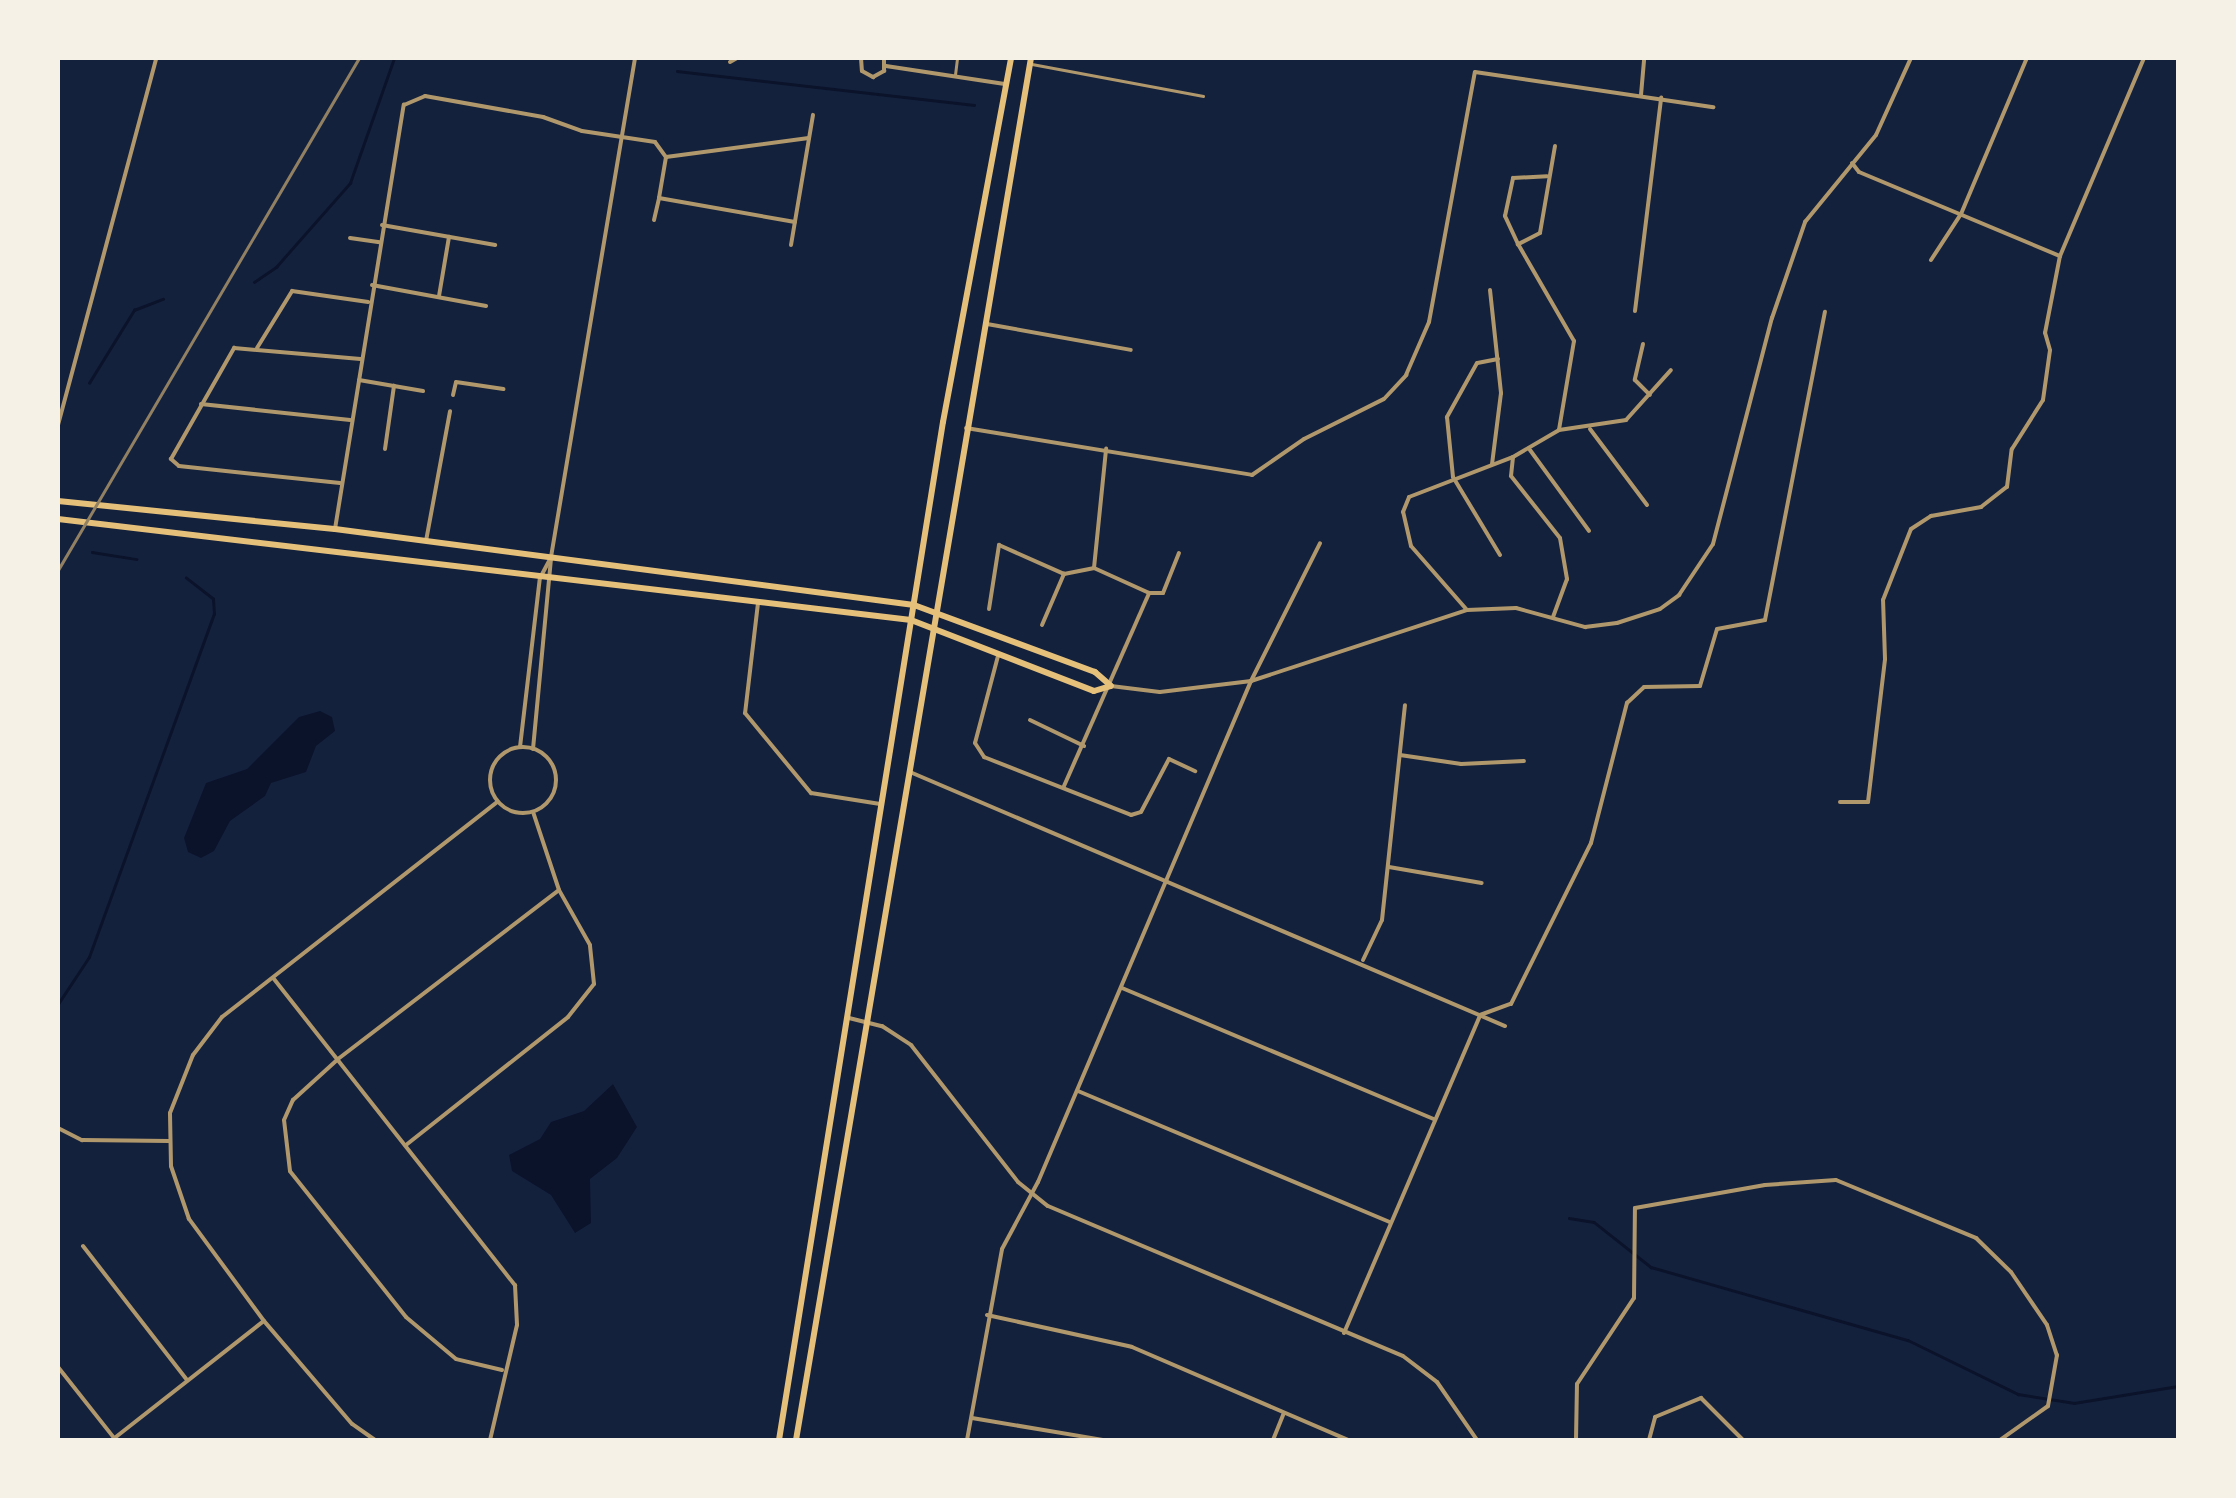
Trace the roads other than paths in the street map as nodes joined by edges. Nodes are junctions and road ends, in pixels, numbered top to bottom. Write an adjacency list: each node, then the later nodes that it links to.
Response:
1 (156, 58): 64 (street)
2 (635, 58): 22 (street)
3 (737, 58): 13 (street)
4 (861, 58): 14 (street)
5 (884, 58): 14 (street)
6 (957, 58): 15 (lane)
7 (1011, 58): 16 (main road)
8 (1644, 58): 17 (street)
9 (1911, 58): 26 (street)
10 (2027, 58): 29 (street)
11 (2144, 58): 39 (street)
12 (1031, 61): 18 (lane); 48 (main road)
13 (730, 62)
14 (886, 66): 15 (street)
15 (954, 76): 16 (street)
16 (1006, 84): 91 (main road)
17 (1641, 95): 19 (street); 68 (street)
18 (1203, 96)
19 (1661, 98): 20 (street); 46 (street)
20 (1713, 107)
21 (813, 115): 23 (street)
22 (622, 138): 25 (street); 32 (street); 84 (street)
23 (809, 138): 25 (street); 31 (street)
24 (1556, 146): 27 (street)
25 (666, 157): 28 (street)
26 (1852, 162): 29 (street); 95 (street)
27 (1547, 176): 36 (street); 36 (street)
28 (659, 198): 30 (street); 31 (street)
29 (1960, 214): 39 (street); 40 (street)
30 (654, 220)
31 (795, 222): 38 (street)
32 (382, 224): 33 (street); 35 (street)
33 (448, 237): 37 (street); 43 (street)
34 (350, 238): 35 (street)
35 (380, 242): 41 (street)
36 (1518, 244): 67 (street)
37 (495, 245)
38 (791, 245)
39 (2060, 256): 114 (street)
40 (1931, 260)
41 (372, 285): 43 (street); 44 (street)
42 (1490, 290): 52 (street)
43 (438, 298): 45 (street)
44 (368, 302): 50 (street); 53 (street)
45 (486, 306)
46 (1635, 311)
47 (1825, 312): 124 (street)
48 (987, 324): 51 (street); 65 (main road)
49 (1643, 344): 60 (street)
50 (257, 348): 53 (street); 61 (street)
51 (1131, 350)
52 (1498, 358): 72 (street); 73 (street)
53 (361, 359): 55 (street)
54 (1671, 370): 60 (street)
55 (358, 380): 56 (street); 63 (street)
56 (394, 386): 58 (street); 69 (street)
57 (502, 389): 59 (street)
58 (422, 391)
59 (453, 395)
60 (1650, 395): 66 (street)
61 (201, 404): 63 (street); 74 (street)
62 (450, 411): 80 (street)
63 (352, 420): 74 (street)
64 (58, 425)
65 (966, 428): 68 (street); 94 (main road)
66 (1590, 429): 67 (street); 76 (street)
67 (1559, 430): 70 (street)
68 (1106, 447): 85 (street)
69 (384, 448)
70 (1530, 449): 71 (street); 79 (street)
71 (1512, 457): 72 (street); 95 (street)
72 (1492, 464): 73 (street)
73 (1453, 476): 83 (street); 93 (street)
74 (342, 484): 78 (street)
75 (58, 501): 78 (main road)
76 (1647, 505)
77 (58, 519): 87 (main road)
78 (335, 529): 80 (main road)
79 (1590, 530)
80 (426, 541): 84 (main road)
81 (1320, 543): 100 (street)
82 (1179, 553): 89 (street)
83 (1500, 555)
84 (551, 557): 87 (street); 88 (street); 91 (main road)
85 (1094, 568): 86 (street); 89 (street)
86 (1064, 574): 92 (street); 97 (street)
87 (540, 578): 88 (main road); 105 (street)
88 (553, 579): 90 (main road); 106 (street)
89 (1149, 593): 101 (street)
90 (758, 603): 96 (main road); 115 (street)
91 (914, 605): 94 (main road); 96 (main road)
92 (989, 609)
93 (1467, 610): 95 (street); 100 (street)
94 (940, 611): 98 (main road); 101 (main road)
95 (1553, 618)
96 (911, 620): 98 (main road); 115 (main road)
97 (1042, 625)
98 (936, 629): 99 (main road); 110 (main road)
99 (998, 656): 101 (main road); 112 (street)
100 (1251, 681): 101 (street); 111 (street)
101 (1112, 686): 104 (street)
102 (1406, 705): 107 (street)
103 (1030, 720): 104 (street)
104 (1084, 746): 112 (street)
105 (520, 748): 106 (street); 113 (street)
106 (533, 749): 116 (street)
107 (1400, 756): 108 (street); 117 (street)
108 (1524, 761)
109 (1195, 771): 111 (lane); 112 (street)
110 (910, 772): 118 (street); 126 (main road)
111 (1209, 777): 118 (street)
112 (1064, 786)
113 (497, 802): 116 (street); 122 (street)
114 (1840, 802)
115 (880, 804): 125 (main road)
116 (533, 812): 120 (street)
117 (1389, 867): 119 (street); 121 (street)
118 (1166, 880): 121 (street); 123 (street)
119 (1482, 883)
120 (560, 890): 128 (street); 133 (street)
121 (1362, 961): 124 (street)
122 (274, 978): 128 (street); 132 (street)
123 (1122, 988): 129 (street); 130 (street)
124 (1480, 1015): 127 (street); 130 (street)
125 (844, 1017): 126 (street); 149 (main road)
126 (864, 1021): 134 (street); 150 (main road)
127 (1505, 1026)
128 (338, 1059): 133 (street); 141 (street)
129 (1078, 1091): 134 (street); 135 (street)
130 (1434, 1119): 135 (street)
131 (58, 1128): 132 (street)
132 (169, 1141): 138 (street)
133 (406, 1145): 141 (street)
134 (1032, 1192): 137 (street); 139 (street)
135 (1390, 1222): 139 (street)
136 (83, 1246): 142 (street)
137 (988, 1314): 143 (street); 144 (street)
138 (264, 1321): 142 (street); 147 (street)
139 (1344, 1333): 156 (street)
140 (58, 1367): 146 (street)
141 (502, 1370): 148 (street)
142 (187, 1380): 146 (street)
143 (1284, 1414): 154 (street); 155 (street)
144 (972, 1418): 145 (street); 151 (street)
145 (1072, 1433): 152 (street); 153 (street)
146 (113, 1439)
147 (374, 1440)
148 (490, 1440)
149 (779, 1440)
150 (796, 1440)
151 (968, 1440)
152 (1071, 1440)
153 (1104, 1440)
154 (1273, 1440)
155 (1348, 1440)
156 (1478, 1440)
157 (1576, 1440): 160 (street)
158 (1649, 1440): 159 (street)
159 (1742, 1440)
160 (2000, 1440)

